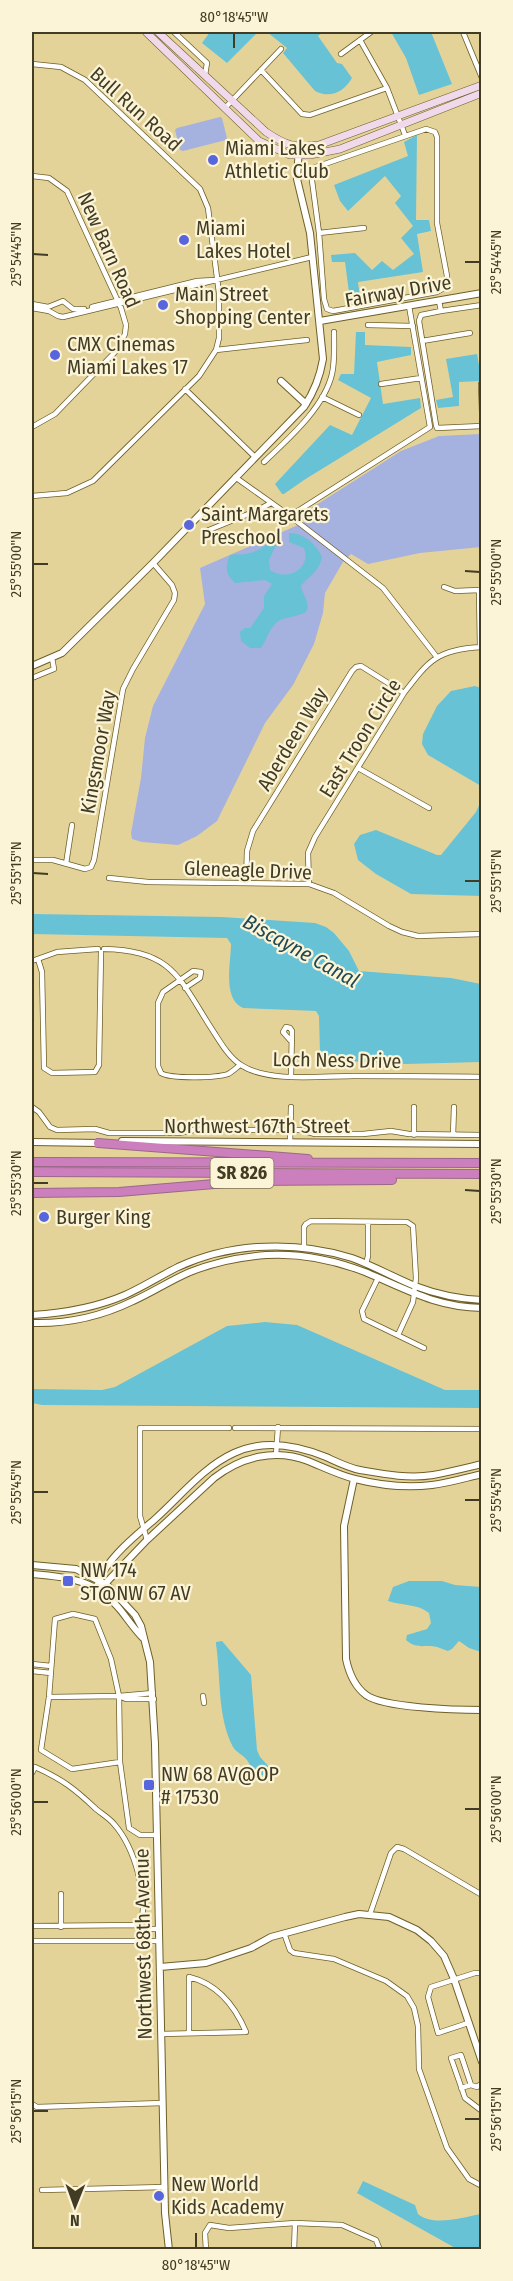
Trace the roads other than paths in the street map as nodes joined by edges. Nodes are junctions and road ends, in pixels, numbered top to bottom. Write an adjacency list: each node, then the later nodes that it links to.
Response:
1 (146, 32): 17 (main road)
2 (158, 32): 11 (main road)
3 (174, 32): 11 (street)
4 (371, 32): 6 (street)
5 (463, 32): 12 (street)
6 (360, 40): 8 (street); 14 (street)
7 (281, 49): 10 (street)
8 (341, 54)
9 (32, 64): 29 (street, Bull Run Road)
10 (261, 70): 14 (street); 16 (street)
11 (205, 77): 16 (main road)
12 (482, 78)
13 (482, 85): 18 (main road)
14 (387, 88): 18 (street)
15 (482, 93): 19 (main road)
16 (232, 101): 17 (street); 21 (main road)
17 (225, 108): 22 (main road)
18 (398, 116): 19 (street); 21 (main road)
19 (401, 124): 20 (street); 22 (main road)
20 (405, 135): 24 (street); 36 (street)
21 (299, 147): 22 (street)
22 (298, 156): 25 (street)
23 (32, 176): 32 (street, New Barn Road)
24 (318, 220): 25 (street); 27 (street)
25 (308, 221): 28 (street)
26 (364, 228): 27 (street)
27 (319, 233): 36 (street)
28 (312, 257): 29 (street); 39 (street)
29 (218, 280): 32 (street); 46 (street, Bull Run Road)
30 (482, 293): 31 (street, Fairway Drive)
31 (439, 301): 35 (street, Fairway Drive); 37 (street)
32 (118, 302): 34 (street); 34 (street); 59 (street, New Barn Road)
33 (482, 304): 37 (street)
34 (32, 306)
35 (409, 306): 38 (street, Fairway Drive); 41 (street)
36 (355, 307): 38 (street)
37 (441, 311): 45 (street)
38 (355, 316): 39 (street, Fairway Drive)
39 (320, 321): 47 (street)
40 (368, 325): 41 (street)
41 (413, 326): 49 (street)
42 (333, 332): 48 (street)
43 (470, 333): 45 (street)
44 (307, 340): 46 (street)
45 (422, 341): 58 (street)
46 (216, 350): 53 (street, Bull Run Road)
47 (320, 374): 48 (street); 55 (street)
48 (331, 377): 54 (street)
49 (421, 378): 51 (street); 65 (street)
50 (282, 381): 55 (street)
51 (381, 384)
52 (481, 384): 56 (street)
53 (185, 389): 60 (street); 63 (street, Bull Run Road)
54 (322, 397): 57 (street); 61 (street)
55 (306, 404): 60 (street)
56 (482, 413)
57 (359, 415)
58 (482, 426)
59 (32, 427)
60 (254, 456): 62 (street)
61 (264, 462)
62 (235, 477): 64 (street); 67 (street)
63 (32, 496)
64 (271, 503): 65 (street); 66 (street)
65 (290, 516): 71 (street)
66 (204, 532)
67 (153, 563): 72 (street); 80 (street, Kingsmoor Way)
68 (444, 586): 69 (street)
69 (480, 589): 70 (street)
70 (481, 647): 71 (street)
71 (436, 656): 75 (street, East Troon Circle)
72 (52, 658): 73 (street); 74 (street)
73 (32, 666)
74 (32, 678)
75 (404, 693): 76 (street, East Troon Circle); 82 (street, Aberdeen Way)
76 (358, 768): 77 (street); 83 (street, East Troon Circle)
77 (429, 808)
78 (72, 825): 80 (street, Kingsmoor Way)
79 (32, 860): 80 (street, Kingsmoor Way)
80 (66, 864)
81 (109, 878): 82 (street, Gleneagle Drive)
82 (246, 883): 83 (street, Gleneagle Drive)
83 (309, 884): 84 (street, Gleneagle Drive)
84 (482, 934)
85 (101, 950): 86 (street); 86 (street); 88 (street)
86 (38, 959): 87 (street)
87 (32, 960)
88 (179, 979): 89 (street); 89 (street); 91 (street)
89 (185, 988): 91 (street)
90 (290, 1040): 92 (street)
91 (240, 1065): 92 (street, Loch Ness Drive)
92 (291, 1076): 93 (street, Loch Ness Drive)
93 (482, 1077)
94 (32, 1107): 98 (street)
95 (291, 1107): 98 (street)
96 (414, 1107): 99 (street)
97 (454, 1107): 100 (street)
98 (291, 1130): 99 (street); 104 (street)
99 (414, 1135): 100 (street)
100 (453, 1135): 101 (street)
101 (482, 1136)
102 (32, 1142): 103 (street, Northwest 167th Street)
103 (98, 1143): 104 (street, Northwest 167th Street); 107 (highway)
104 (292, 1143): 105 (street, Northwest 167th Street)
105 (482, 1144)
106 (32, 1162): 107 (highway, SR 826)
107 (326, 1163): 108 (highway, SR 826)
108 (482, 1163)
109 (32, 1172): 110 (highway, SR 826)
110 (452, 1174): 111 (highway, SR 826); 112 (highway)
111 (482, 1174)
112 (32, 1195)
113 (368, 1222): 115 (street); 118 (street); 121 (street)
114 (271, 1246): 115 (street); 116 (street); 117 (street)
115 (304, 1247): 118 (street)
116 (269, 1255): 119 (street); 120 (street)
117 (201, 1259): 119 (street); 125 (street)
118 (366, 1264): 121 (street)
119 (205, 1267): 126 (street)
120 (378, 1278): 122 (street); 127 (street)
121 (415, 1286): 122 (street); 123 (street)
122 (414, 1295): 124 (street); 127 (street)
123 (482, 1300)
124 (482, 1308)
125 (32, 1315)
126 (32, 1323)
127 (398, 1335): 128 (street)
128 (424, 1348)
129 (278, 1427): 130 (street); 131 (street); 138 (street)
130 (482, 1429)
131 (276, 1445): 132 (street); 135 (street); 138 (street)
132 (276, 1455): 136 (street); 139 (street)
133 (482, 1464): 135 (street)
134 (482, 1474): 137 (street)
135 (419, 1476): 137 (street)
136 (354, 1479): 137 (street); 155 (street)
137 (419, 1486)
138 (144, 1529): 139 (street); 142 (street)
139 (147, 1540): 143 (street)
140 (32, 1566): 142 (street)
141 (32, 1575): 144 (street)
142 (99, 1579): 143 (street); 144 (street)
143 (107, 1585): 144 (street); 145 (street)
144 (98, 1589): 145 (street)
145 (143, 1638): 151 (street, Northwest 68th Avenue)
146 (32, 1664): 147 (street)
147 (51, 1666): 149 (street); 150 (street)
148 (32, 1671): 149 (street)
149 (51, 1673): 153 (street)
150 (119, 1696): 151 (street); 153 (street); 156 (street)
151 (153, 1696): 158 (street, Northwest 68th Avenue)
152 (203, 1696): 154 (street)
153 (50, 1697): 156 (street)
154 (204, 1703)
155 (482, 1710)
156 (120, 1762): 158 (street)
157 (32, 1773): 162 (street)
158 (157, 1835): 165 (street, Northwest 68th Avenue)
159 (61, 1894): 164 (street)
160 (482, 1895): 161 (street)
161 (370, 1914): 166 (street); 171 (street)
162 (141, 1925): 164 (street); 165 (street)
163 (32, 1926): 164 (street)
164 (61, 1927)
165 (158, 1929): 168 (street, Northwest 68th Avenue)
166 (284, 1933): 169 (street); 182 (street)
167 (32, 1941): 168 (street)
168 (159, 1941): 169 (street, Northwest 68th Avenue)
169 (160, 1967): 174 (street, Northwest 68th Avenue)
170 (482, 1973): 171 (street)
171 (454, 1979): 172 (street); 172 (street)
172 (468, 2024): 175 (street)
173 (189, 2033): 173 (street); 174 (street)
174 (161, 2034): 179 (street, Northwest 68th Avenue)
175 (482, 2062)
176 (482, 2083): 177 (street)
177 (471, 2085): 178 (street); 178 (street)
178 (461, 2088): 181 (street)
179 (163, 2103): 180 (street); 183 (street, Northwest 68th Avenue)
180 (32, 2104)
181 (482, 2111)
182 (482, 2186)
183 (165, 2187): 184 (street); 186 (street, Northwest 68th Avenue)
184 (42, 2190)
185 (295, 2223): 187 (street); 188 (street); 189 (street)
186 (169, 2250)
187 (206, 2250)
188 (294, 2250)
189 (380, 2250)

